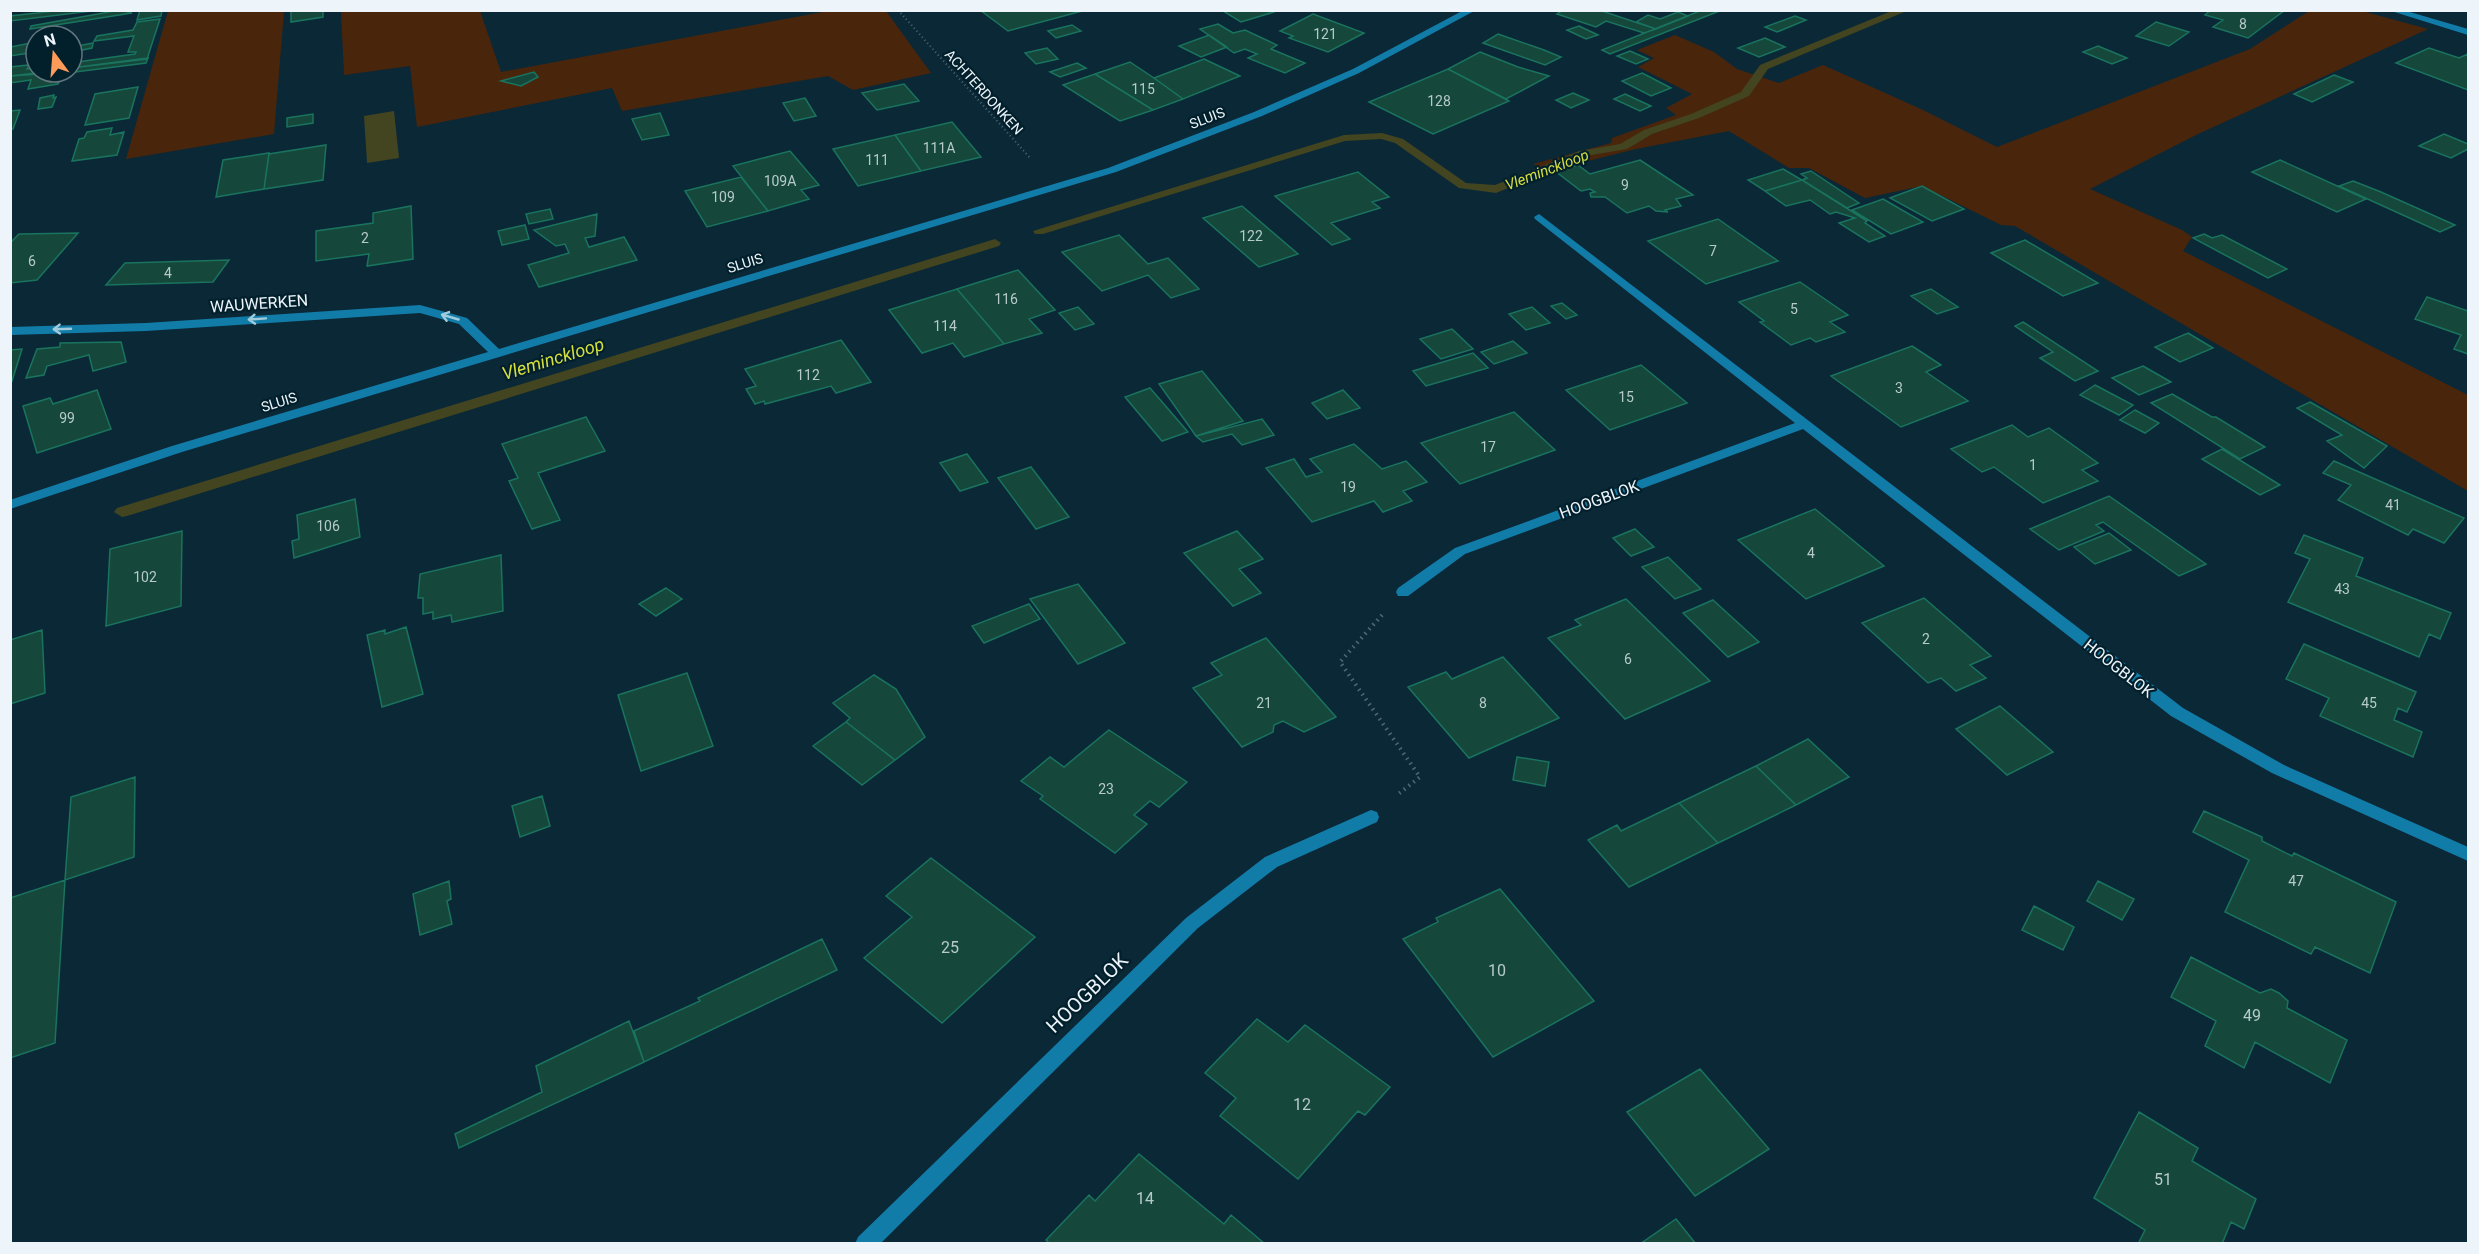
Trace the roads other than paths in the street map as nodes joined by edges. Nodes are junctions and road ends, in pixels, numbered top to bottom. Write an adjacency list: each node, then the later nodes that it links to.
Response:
1 (1472, 10): 6 (street, SLUIS)
2 (2392, 10): 3 (street)
3 (2469, 32)
4 (1539, 217): 7 (street, HOOGBLOK)
5 (10, 331): 6 (street, WAUWERKEN, one-way to 5)
6 (495, 352): 8 (street, SLUIS)
7 (1804, 424): 9 (street, HOOGBLOK); 11 (street, HOOGBLOK)
8 (10, 505)
9 (1402, 592)
10 (1371, 817): 12 (street, HOOGBLOK)
11 (2469, 854)
12 (865, 1244)

